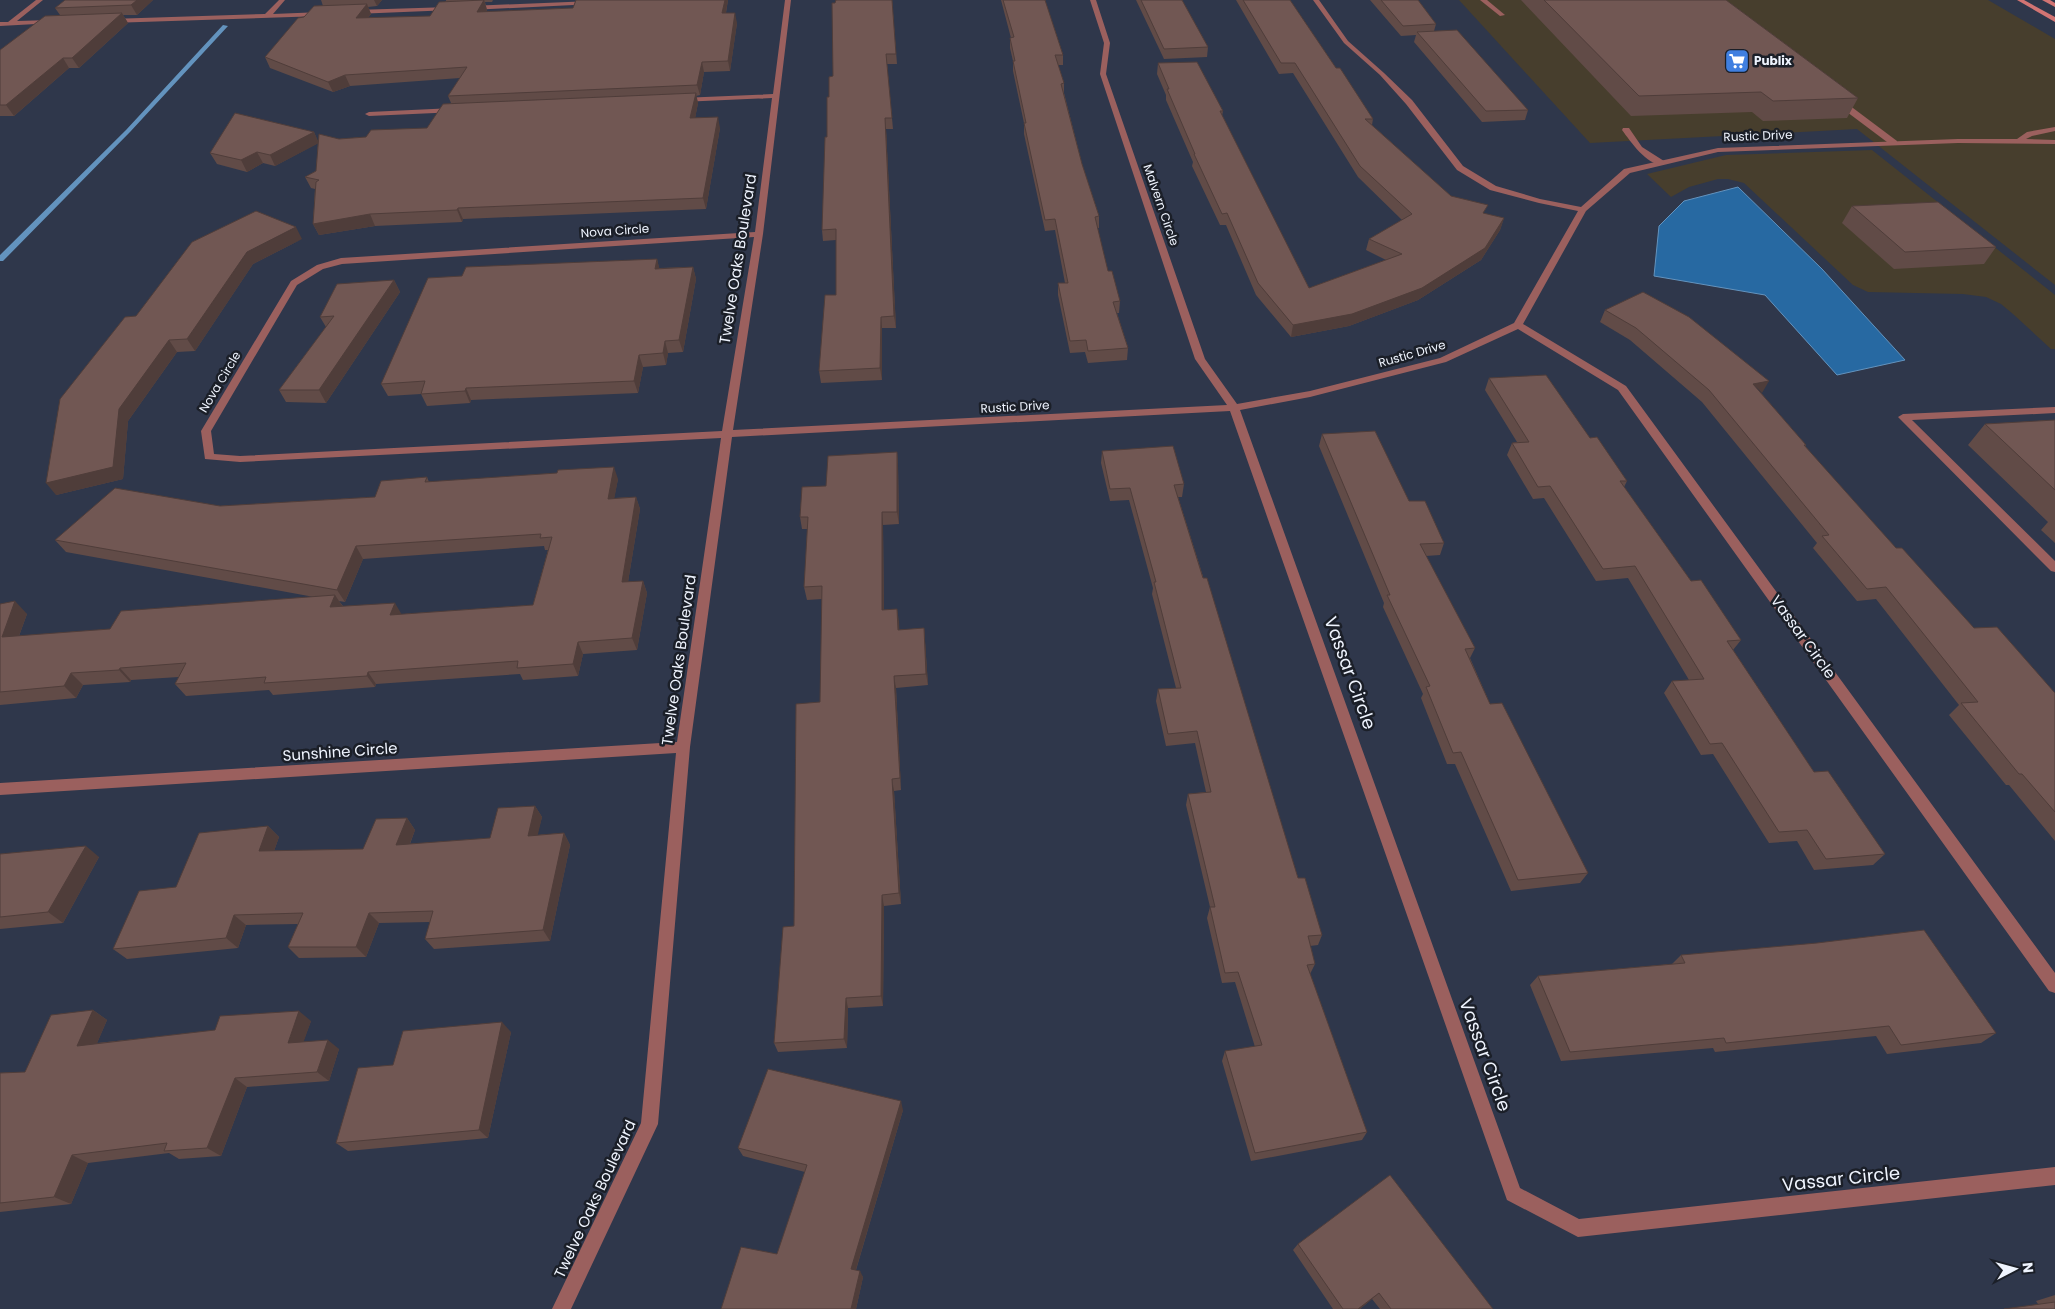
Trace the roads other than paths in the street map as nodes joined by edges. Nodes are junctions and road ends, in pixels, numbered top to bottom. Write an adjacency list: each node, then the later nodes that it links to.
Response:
1 (40, 0): 20 (street)
2 (282, 0): 15 (street)
3 (788, 0): 23 (street, Twelve Oaks Boulevard)
4 (1093, 0): 36 (street, Malvern Circle)
5 (1316, 0): 33 (street)
6 (1483, 0): 14 (street)
7 (2020, 0): 16 (main road)
8 (2045, 0): 11 (main road)
9 (597, 2): 10 (street)
10 (532, 3): 13 (street)
11 (2055, 5)
12 (326, 13): 15 (street)
13 (345, 13)
14 (1502, 15)
15 (267, 16): 17 (street)
16 (2055, 20)
17 (99, 21)
18 (59, 22): 20 (street)
19 (0, 24): 20 (street)
20 (10, 24): 21 (street)
21 (0, 31)
22 (1830, 94): 31 (street)
23 (777, 96): 24 (street); 34 (street, Twelve Oaks Boulevard)
24 (677, 100)
25 (458, 110): 26 (street)
26 (369, 114)
27 (2055, 129): 29 (street, Rustic Drive)
28 (1626, 130): 32 (street)
29 (2018, 141): 30 (street, Rustic Drive); 31 (street, Rustic Drive)
30 (2055, 142)
31 (1894, 143): 32 (street, Rustic Drive)
32 (1661, 163): 33 (street, Rustic Drive)
33 (1583, 210): 35 (street, Rustic Drive)
34 (759, 234): 38 (street, Twelve Oaks Boulevard); 38 (street, Nova Circle)
35 (1518, 325): 36 (street, Rustic Drive); 42 (street, Vassar Circle)
36 (1234, 408): 38 (street, Rustic Drive); 43 (street, Vassar Circle)
37 (2055, 410): 39 (street)
38 (727, 434): 40 (street, Twelve Oaks Boulevard)
39 (2055, 568)
40 (683, 747): 41 (street, Sunshine Circle); 44 (street, Twelve Oaks Boulevard)
41 (0, 789)
42 (2055, 986)
43 (2055, 1176)
44 (561, 1309)

